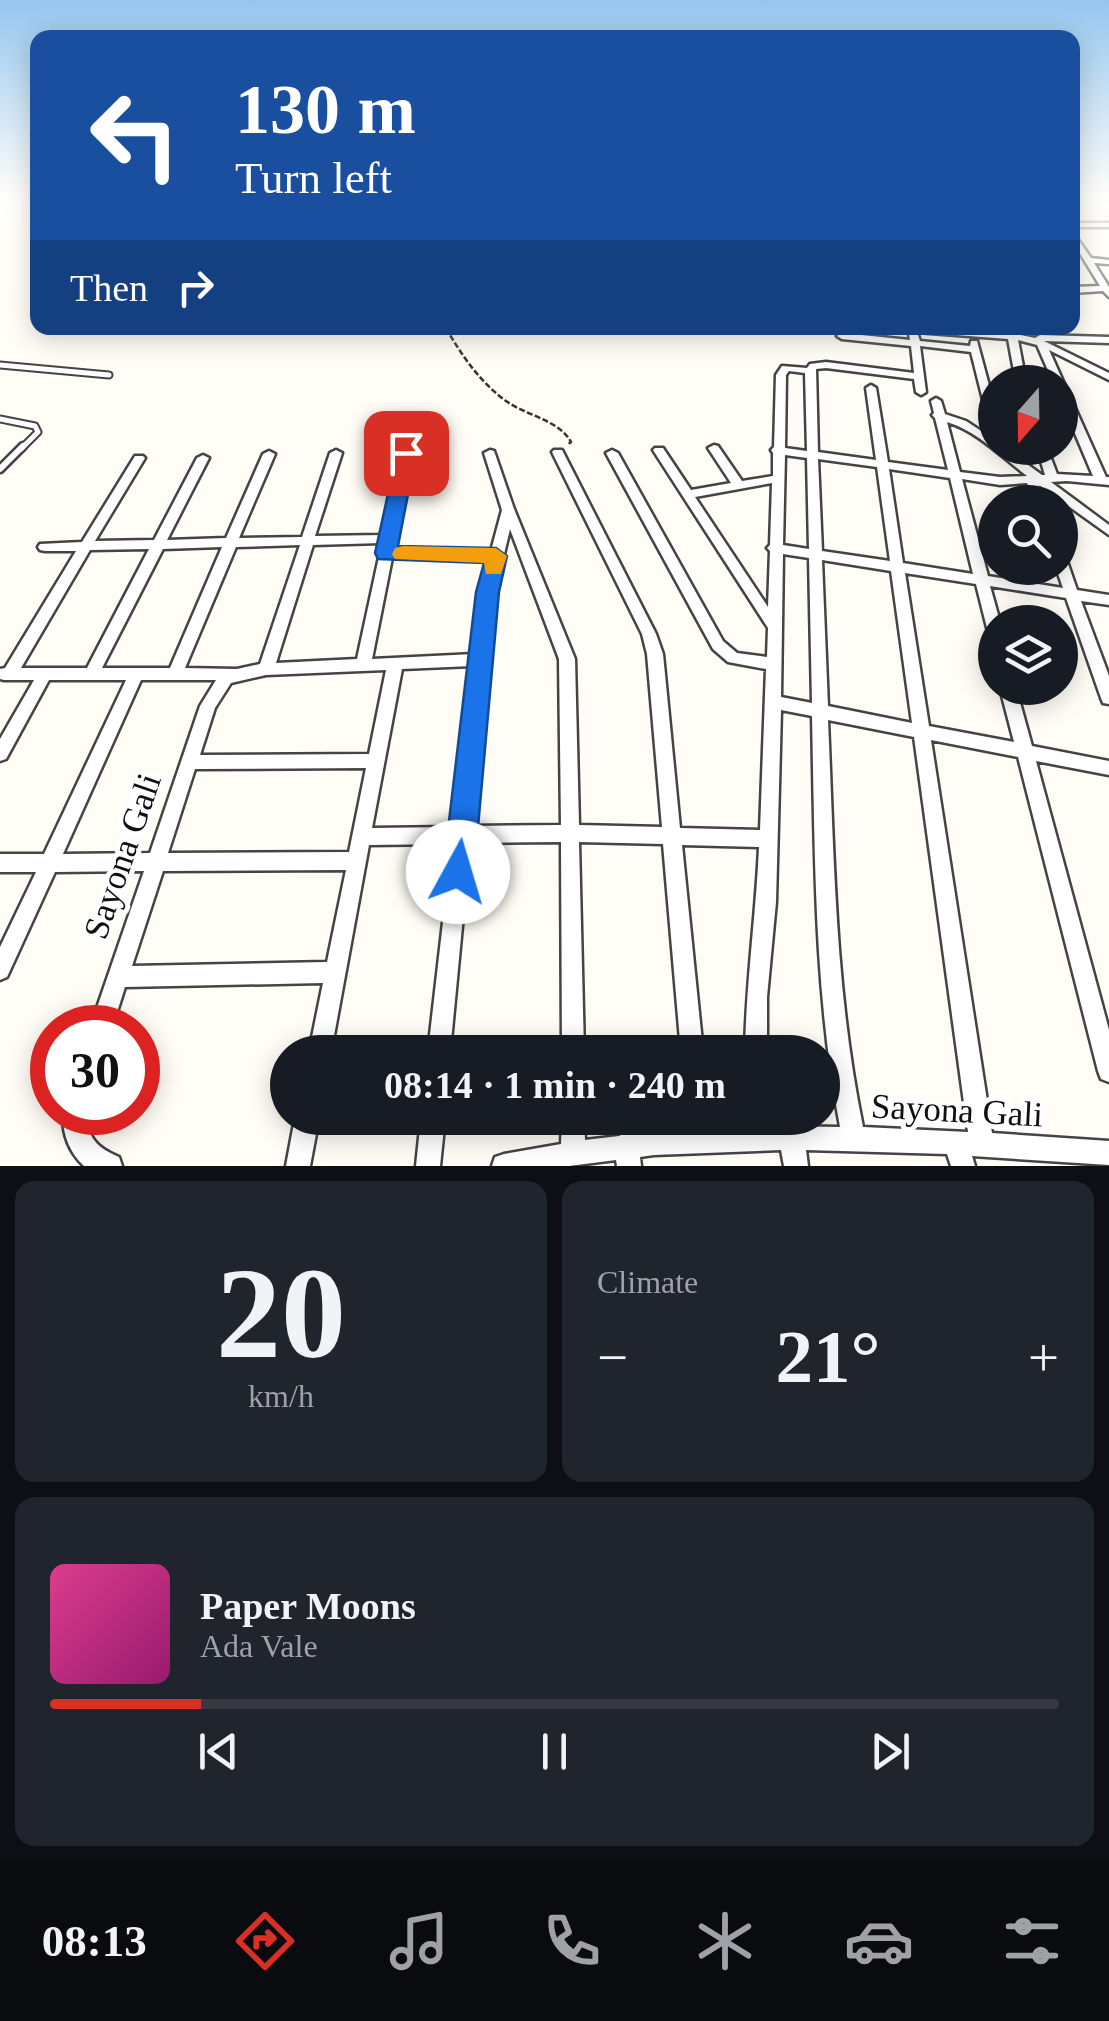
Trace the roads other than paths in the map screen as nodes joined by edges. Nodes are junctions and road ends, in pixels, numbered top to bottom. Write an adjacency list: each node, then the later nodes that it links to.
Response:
1 (1082, 250): 2 (street)
2 (1086, 260): 3 (street); 7 (street)
3 (1109, 262)
4 (1080, 284): 6 (street)
5 (1080, 289): 6 (street)
6 (1086, 289): 7 (street)
7 (1107, 291)
8 (1080, 332): 16 (street)
9 (914, 335): 19 (street)
10 (972, 335): 20 (street)
11 (1002, 335): 15 (street)
12 (1017, 335): 15 (street)
13 (1031, 335): 17 (street)
14 (842, 336): 19 (street)
15 (1012, 336): 23 (street)
16 (1089, 339): 17 (street); 18 (street)
17 (1041, 340): 24 (street); 27 (street)
18 (1109, 340)
19 (916, 343): 20 (street); 25 (street)
20 (976, 349): 22 (street)
21 (0, 365): 26 (lane)
22 (980, 365)
23 (1018, 365)
24 (1051, 365)
25 (810, 371): 34 (street); 41 (street)
26 (110, 376)
27 (1109, 376)
28 (871, 388): 44 (street)
29 (0, 419): 47 (lane)
30 (1078, 424): 52 (street)
31 (978, 434): 48 (street)
32 (714, 448): 54 (street)
33 (659, 450): 55 (street)
34 (777, 450): 41 (street); 50 (street)
35 (336, 452): 58 (street)
36 (558, 452): 97 (street)
37 (406, 453): 62 (street)
38 (490, 453): 56 (street)
39 (612, 453): 77 (street)
40 (270, 454): 59 (street)
41 (810, 455): 44 (street); 65 (street)
42 (139, 458): 61 (street)
43 (203, 458): 60 (street)
44 (882, 465): 48 (street); 68 (street)
45 (1017, 465): 51 (street)
46 (1048, 465): 49 (street)
47 (0, 469)
48 (954, 475): 51 (street); 67 (street)
49 (1052, 477): 51 (street); 52 (street)
50 (776, 479): 54 (street); 64 (street)
51 (1034, 480): 53 (street); 57 (street)
52 (1105, 481)
53 (1035, 485)
54 (739, 486): 55 (street)
55 (688, 494): 74 (street)
56 (508, 509): 66 (street); 96 (street)
57 (1109, 531)
58 (308, 541): 59 (street); 62 (street); 79 (street)
59 (230, 543): 60 (street); 84 (street)
60 (160, 545): 61 (street); 83 (street)
61 (84, 546): 63 (street); 81 (street)
62 (387, 546): 66 (street); 78 (street)
63 (45, 548)
64 (774, 548): 65 (street); 74 (street)
65 (814, 555): 68 (street); 89 (street)
66 (496, 556): 75 (street)
67 (978, 564)
68 (898, 568): 69 (street); 90 (street)
69 (978, 581)
70 (1002, 585): 72 (street)
71 (1068, 585): 72 (street)
72 (1072, 596): 73 (street); 86 (street)
73 (1109, 600)
74 (772, 625): 77 (street)
75 (480, 660): 76 (street); 98 (street)
76 (396, 664): 78 (street); 94 (street)
77 (772, 664): 87 (street)
78 (362, 665): 79 (street)
79 (266, 669): 85 (street)
80 (137, 673): 83 (street); 84 (street); 104 (street)
81 (4, 674): 82 (street)
82 (45, 674): 83 (street); 92 (street)
83 (92, 674)
84 (176, 674): 85 (street)
85 (233, 674): 93 (street, Sayona Gali)
86 (1109, 698)
87 (772, 702): 89 (street); 100 (street)
88 (1012, 705): 91 (street)
89 (819, 711): 90 (street); 122 (street)
90 (920, 731): 91 (street); 123 (street)
91 (1024, 751): 95 (street); 114 (street)
92 (0, 754)
93 (190, 762): 94 (street); 101 (street, Sayona Gali)
94 (376, 762): 99 (street)
95 (1109, 768)
96 (572, 834): 97 (street); 98 (street); 111 (street)
97 (673, 834): 100 (street); 112 (street)
98 (462, 835): 99 (street); 110 (street)
99 (362, 836): 102 (street)
100 (769, 839): 113 (street)
101 (159, 860): 102 (street); 104 (street); 107 (street, Sayona Gali)
102 (357, 860): 106 (street)
103 (0, 863): 104 (street)
104 (50, 863): 105 (street)
105 (0, 970)
106 (336, 972): 107 (street); 109 (street)
107 (118, 976): 108 (street, Sayona Gali)
108 (109, 1005)
109 (323, 1035)
110 (442, 1035)
111 (573, 1035)
112 (691, 1035)
113 (756, 1035)
114 (1109, 1071)
115 (76, 1135): 128 (street)
116 (304, 1135): 129 (street)
117 (431, 1135): 130 (street)
118 (574, 1135): 124 (street)
119 (681, 1135): 127 (street, Sayona Gali)
120 (775, 1135): 132 (street)
121 (803, 1135): 122 (street, Sayona Gali)
122 (854, 1140): 125 (street, Sayona Gali)
123 (982, 1144): 125 (street, Sayona Gali); 126 (street, Sayona Gali)
124 (574, 1150): 127 (street, Sayona Gali); 131 (street, Sayona Gali)
125 (960, 1154)
126 (1109, 1154)
127 (628, 1155)
128 (103, 1165)
129 (298, 1166)
130 (428, 1166)
131 (504, 1166)
132 (796, 1166)

